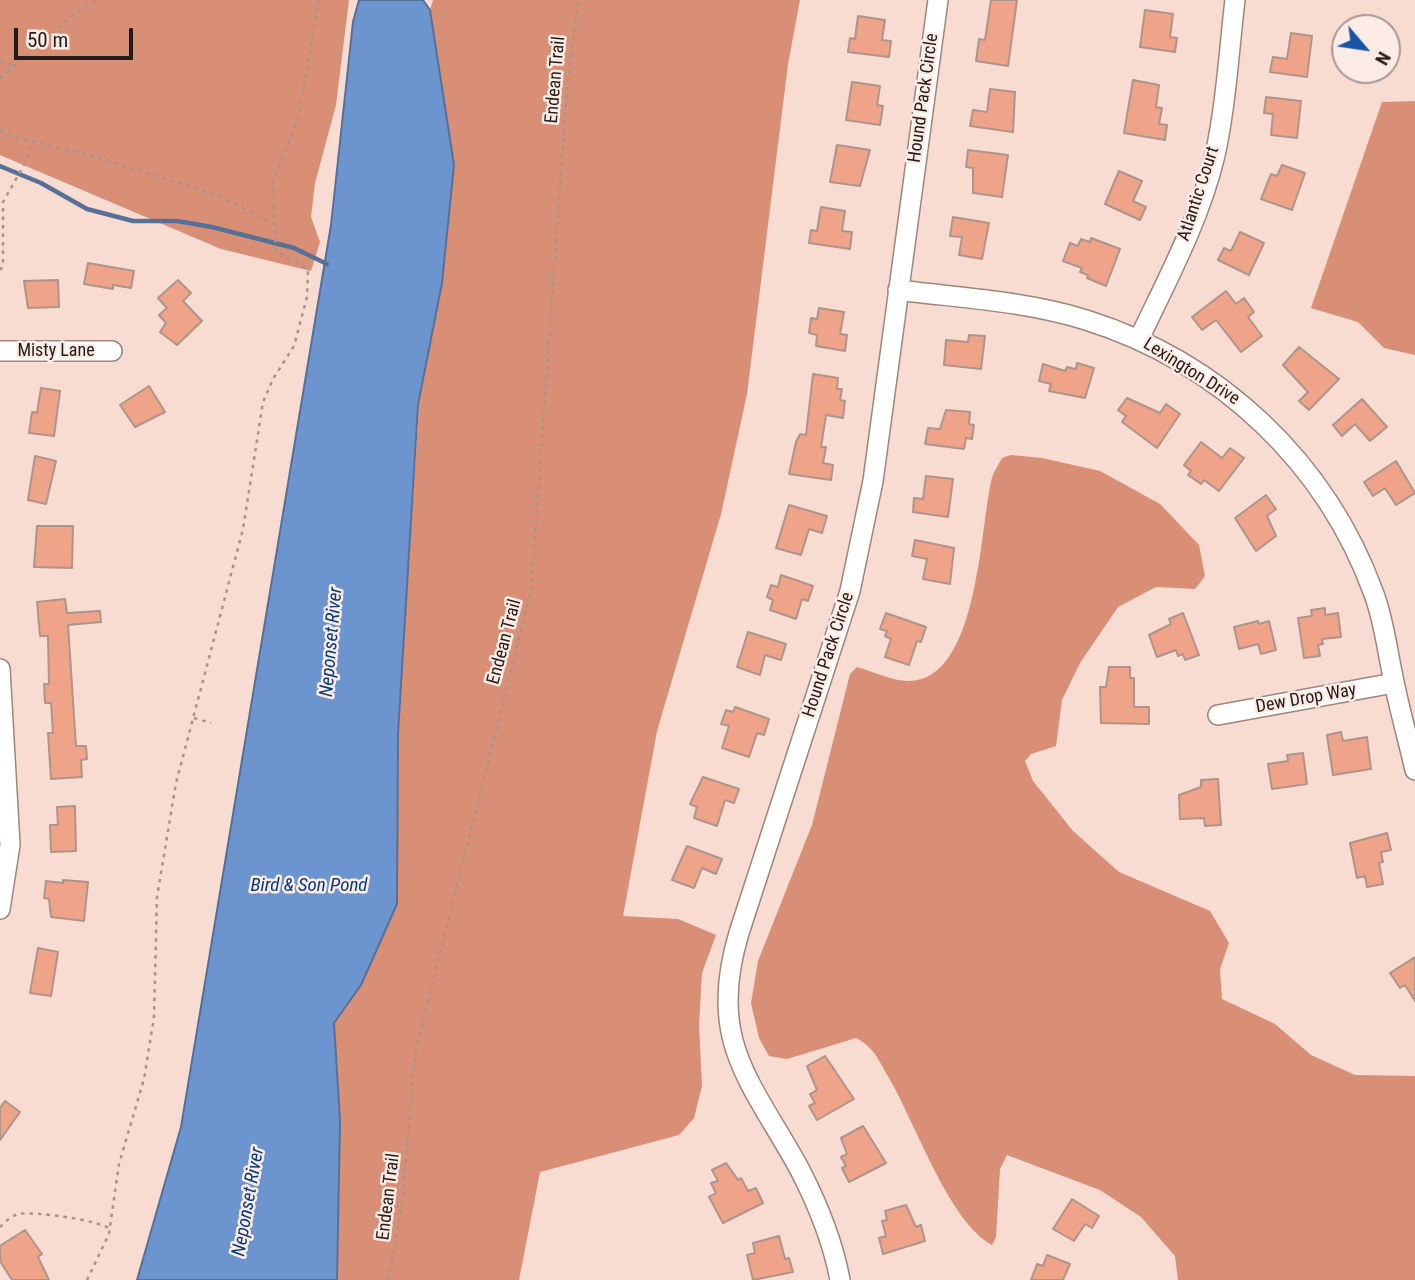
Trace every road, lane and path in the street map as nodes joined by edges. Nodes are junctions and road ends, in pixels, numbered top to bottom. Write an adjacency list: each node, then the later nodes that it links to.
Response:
1 (98, 0): 7 (path)
2 (319, 0): 11 (path)
3 (578, 0): 27 (path, Endean Trail)
4 (937, 0): 13 (street, Hound Pack Circle)
5 (1235, 0): 14 (street, Atlantic Court)
6 (0, 62): 7 (path)
7 (14, 65): 8 (path)
8 (0, 78)
9 (0, 130): 10 (path)
10 (33, 142): 11 (path); 12 (path)
11 (275, 224): 20 (path)
12 (0, 270)
13 (898, 290): 14 (street, Lexington Drive); 28 (street, Hound Pack Circle)
14 (1139, 339): 18 (street, Lexington Drive)
15 (0, 351): 16 (street, Misty Lane)
16 (112, 351)
17 (0, 669): 23 (street)
18 (1394, 683): 19 (street, Dew Drop Way); 22 (street, Lexington Drive)
19 (1218, 715)
20 (194, 718): 21 (path); 25 (path)
21 (211, 723)
22 (1415, 769)
23 (0, 909)
24 (0, 1227): 25 (path)
25 (110, 1229): 26 (path)
26 (88, 1280)
27 (389, 1280)
28 (840, 1280)

